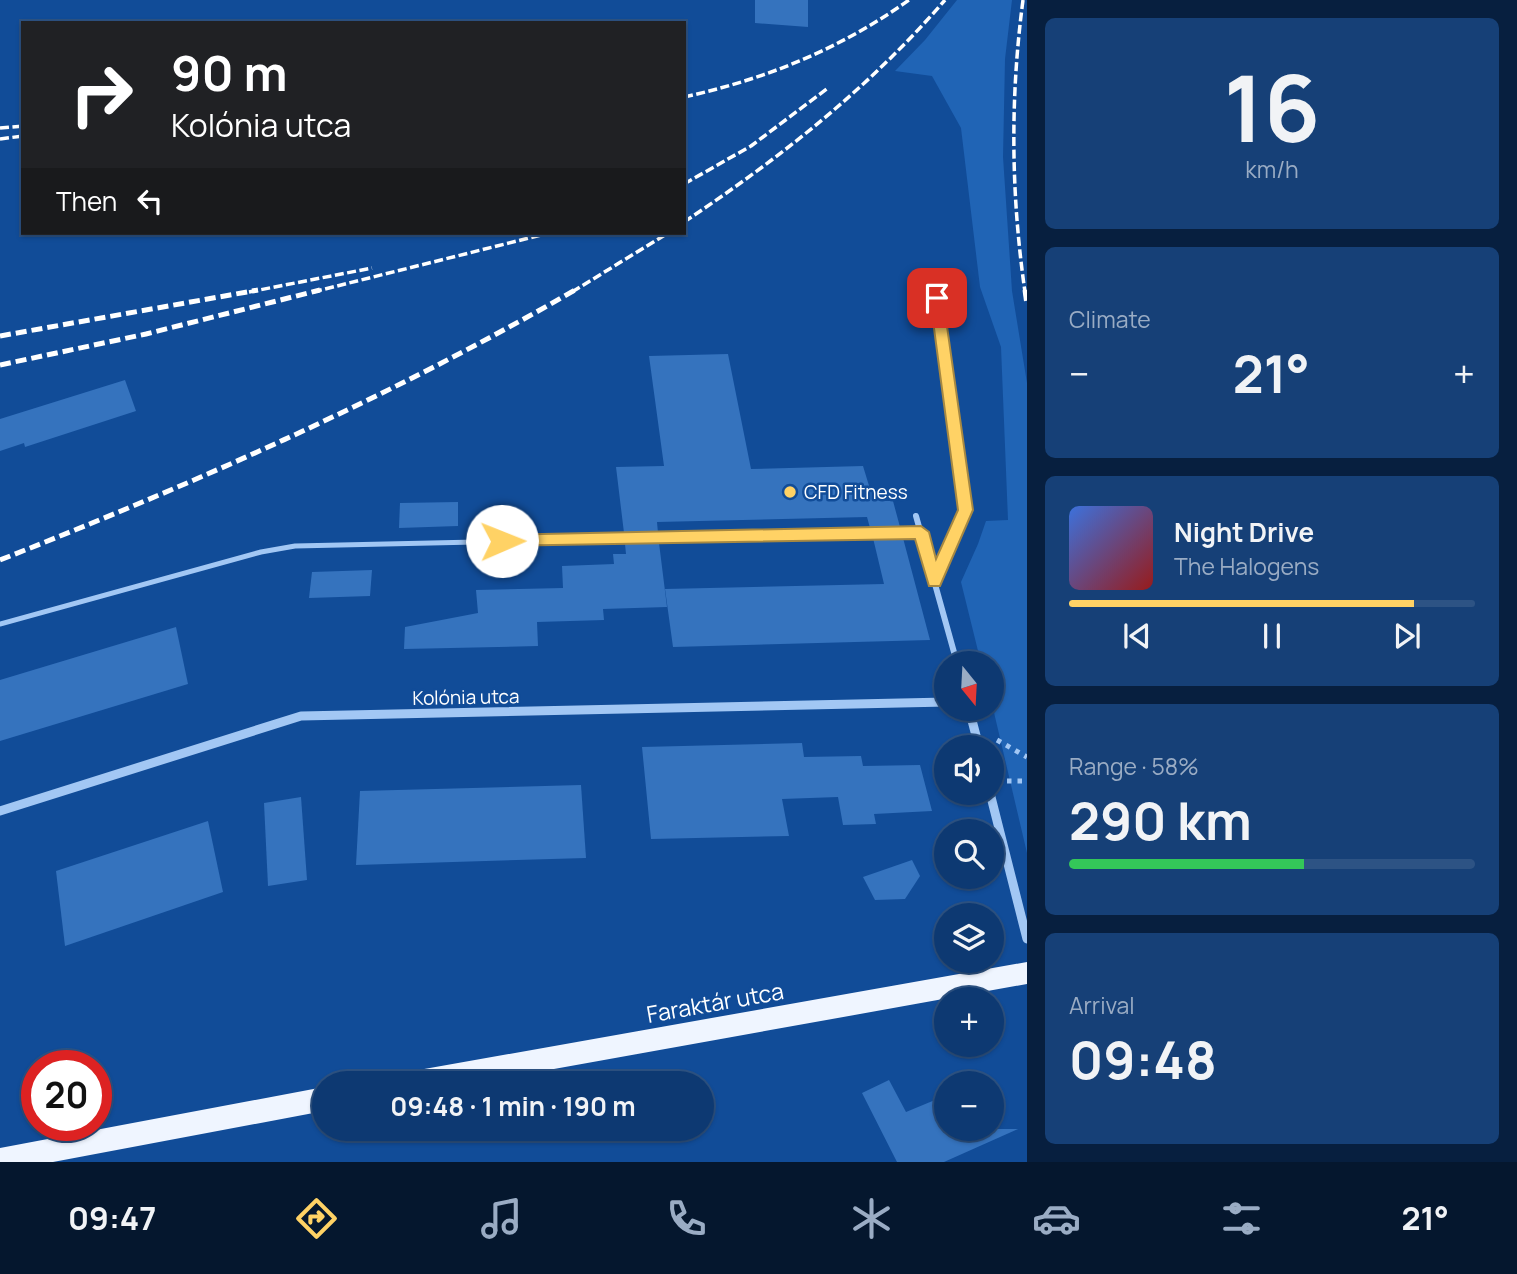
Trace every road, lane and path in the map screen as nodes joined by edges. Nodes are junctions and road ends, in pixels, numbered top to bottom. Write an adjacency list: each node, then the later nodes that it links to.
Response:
1 (937, 298): 4 (lane)
2 (916, 516): 3 (street)
3 (921, 532): 4 (street); 5 (lane)
4 (935, 582): 6 (street)
5 (0, 624)
6 (954, 651)
7 (934, 702): 11 (street, Kolónia utca)
8 (1004, 781): 9 (path)
9 (1027, 781)
10 (993, 805): 12 (street)
11 (0, 811)
12 (1027, 939)
13 (1027, 973): 14 (main road, Faraktár utca)
14 (480, 1071)
15 (312, 1101): 16 (main road)
16 (0, 1160)

